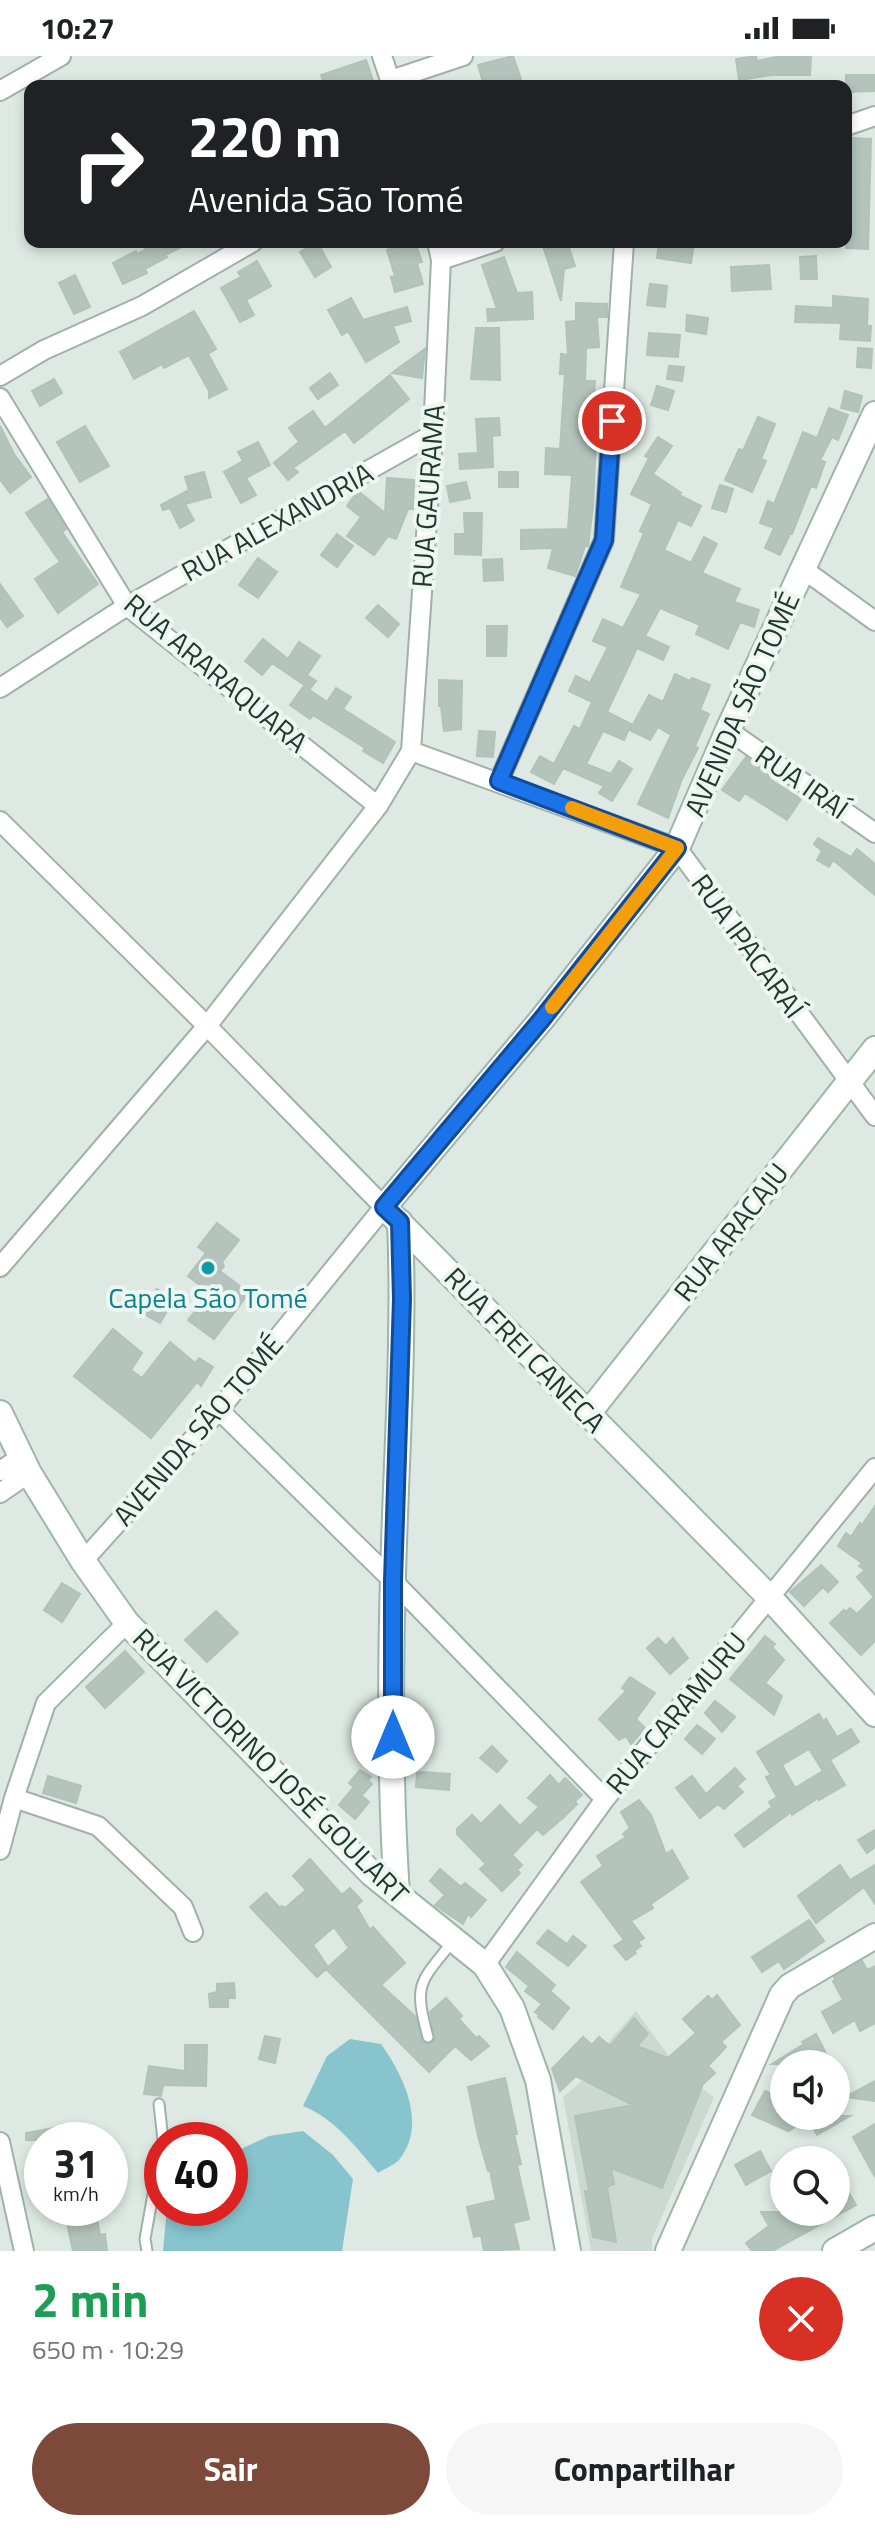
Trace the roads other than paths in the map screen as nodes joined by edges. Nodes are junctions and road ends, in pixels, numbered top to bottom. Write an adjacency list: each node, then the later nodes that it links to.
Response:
1 (61, 56): 6 (street)
2 (382, 56): 4 (street)
3 (463, 56): 5 (street)
4 (390, 80)
5 (399, 80)
6 (0, 91)
7 (875, 116): 8 (street)
8 (852, 124)
9 (243, 248): 12 (street)
10 (624, 248): 22 (street)
11 (439, 251): 15 (street, RUA GAURAMA)
12 (0, 376)
13 (0, 398): 17 (street, RUA ARARAQUARA)
14 (875, 414): 16 (street, AVENIDA SÃO TOMÉ)
15 (433, 434): 17 (street, RUA ALEXANDRIA); 21 (street, RUA GAURAMA)
16 (803, 569): 18 (street); 20 (street, AVENIDA SÃO TOMÉ)
17 (127, 606): 19 (street, RUA ALEXANDRIA); 23 (street, RUA ARARAQUARA)
18 (875, 621)
19 (0, 688)
20 (728, 730): 25 (street, RUA IRAÍ); 26 (street, AVENIDA SÃO TOMÉ)
21 (411, 751): 22 (street, RUA IPACARAÍ); 23 (street)
22 (499, 781): 26 (street, RUA IPACARAÍ)
23 (378, 806): 27 (street)
24 (0, 821): 27 (street, RUA FREI CANECA)
25 (875, 833)
26 (677, 848): 29 (street, RUA IPACARAÍ); 31 (street, AVENIDA SÃO TOMÉ)
27 (207, 1026): 31 (street, RUA FREI CANECA); 32 (street)
28 (875, 1049): 29 (street, RUA ARACAJU)
29 (848, 1083): 30 (street, RUA IPACARAÍ); 35 (street, RUA ARACAJU)
30 (875, 1116)
31 (392, 1215): 33 (street, AVENIDA SÃO TOMÉ); 35 (street, RUA FREI CANECA); 41 (street)
32 (0, 1267)
33 (219, 1410): 40 (street, AVENIDA SÃO TOMÉ); 41 (street)
34 (0, 1413): 36 (street, RUA VICTORINO JOSÉ GOULART)
35 (587, 1415): 42 (street, RUA FREI CANECA)
36 (25, 1465): 38 (street); 39 (street); 40 (street, RUA VICTORINO JOSÉ GOULART)
37 (875, 1468): 42 (street, RUA CARAMURU)
38 (0, 1471)
39 (0, 1493)
40 (83, 1561): 43 (street, RUA VICTORINO JOSÉ GOULART)
41 (393, 1581): 46 (street); 48 (street)
42 (771, 1599): 44 (street, RUA FREI CANECA); 46 (street, RUA CARAMURU)
43 (127, 1623): 45 (street); 48 (street, RUA VICTORINO JOSÉ GOULART)
44 (875, 1714)
45 (14, 1798): 47 (street); 49 (street)
46 (605, 1799): 52 (street, RUA CARAMURU)
47 (0, 1850)
48 (397, 1894): 51 (street, RUA VICTORINO JOSÉ GOULART)
49 (193, 1932)
50 (875, 1936): 62 (street)
51 (454, 1940): 52 (street, RUA VICTORINO JOSÉ GOULART); 53 (lane)
52 (485, 1965): 61 (street, RUA VICTORINO JOSÉ GOULART)
53 (428, 2037)
54 (159, 2104): 55 (lane)
55 (160, 2122)
56 (0, 2142): 59 (street)
57 (147, 2226): 60 (lane)
58 (875, 2228): 63 (street)
59 (24, 2251)
60 (147, 2251)
61 (568, 2251)
62 (668, 2251)
63 (835, 2251)

